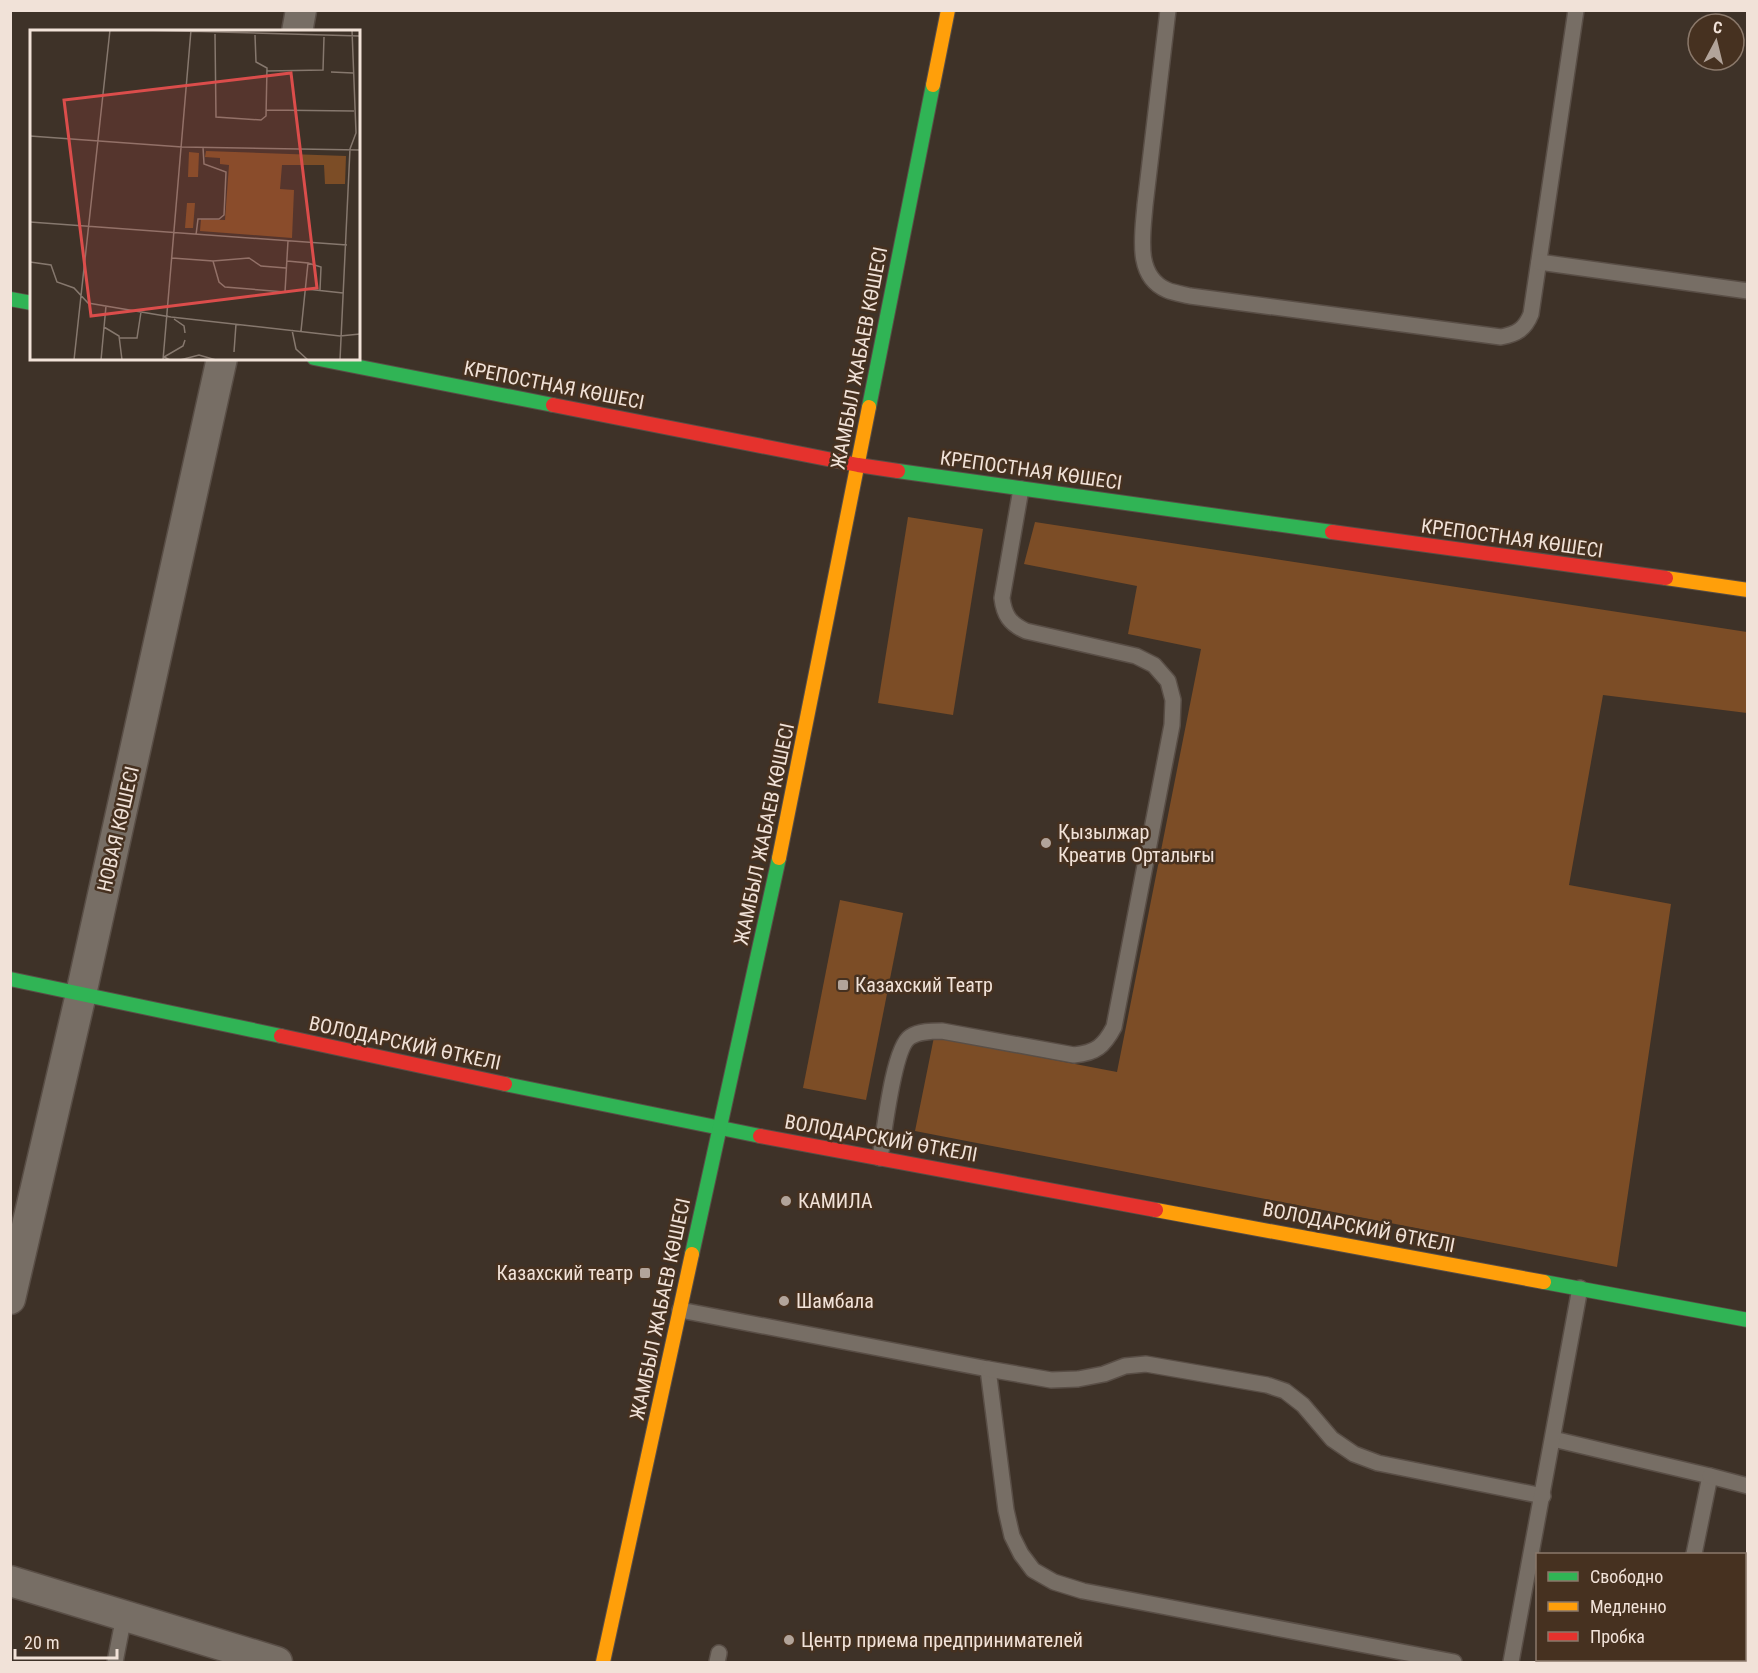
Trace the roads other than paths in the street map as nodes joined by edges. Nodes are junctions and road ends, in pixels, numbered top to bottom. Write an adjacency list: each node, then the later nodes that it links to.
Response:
1 (301, 10): 5 (street)
2 (948, 10): 12 (street, ЖАМБЫЛ ЖАБАЕВ КӨШЕСІ)
3 (1168, 10): 6 (lane)
4 (1576, 10): 6 (lane)
5 (297, 30)
6 (1539, 262): 7 (lane)
7 (1748, 291)
8 (10, 299): 9 (street)
9 (30, 303)
10 (222, 360): 16 (street, НОВАЯ КӨШЕСІ)
11 (324, 360): 12 (street, КРЕПОСТНАЯ КӨШЕСІ)
12 (858, 465): 13 (street, КРЕПОСТНАЯ КӨШЕСІ); 17 (street, ЖАМБЫЛ ЖАБАЕВ КӨШЕСІ)
13 (1020, 489): 14 (street, КРЕПОСТНАЯ КӨШЕСІ); 18 (lane)
14 (1748, 590)
15 (10, 979): 16 (street, ВОЛОДАРСКИЙ ӨТКЕЛІ)
16 (81, 994): 17 (street, ВОЛОДАРСКИЙ ӨТКЕЛІ); 20 (street, НОВАЯ КӨШЕСІ)
17 (720, 1129): 18 (street, ВОЛОДАРСКИЙ ӨТКЕЛІ); 21 (street, ЖАМБЫЛ ЖАБАЕВ КӨШЕСІ)
18 (880, 1158): 19 (street, ВОЛОДАРСКИЙ ӨТКЕЛІ)
19 (1580, 1288): 22 (street, ВОЛОДАРСКИЙ ӨТКЕЛІ); 24 (lane)
20 (10, 1299)
21 (680, 1310): 23 (lane); 33 (street, ЖАМБЫЛ ЖАБАЕВ КӨШЕСІ)
22 (1748, 1320)
23 (988, 1369): 27 (lane); 34 (lane)
24 (1553, 1439): 25 (lane); 27 (lane)
25 (1710, 1476): 26 (lane); 28 (lane)
26 (1748, 1486)
27 (1543, 1496): 35 (lane)
28 (1694, 1553)
29 (10, 1581): 30 (street)
30 (124, 1616): 31 (lane); 32 (street)
31 (115, 1662)
32 (277, 1662)
33 (603, 1662)
34 (1454, 1662)
35 (1511, 1662)

